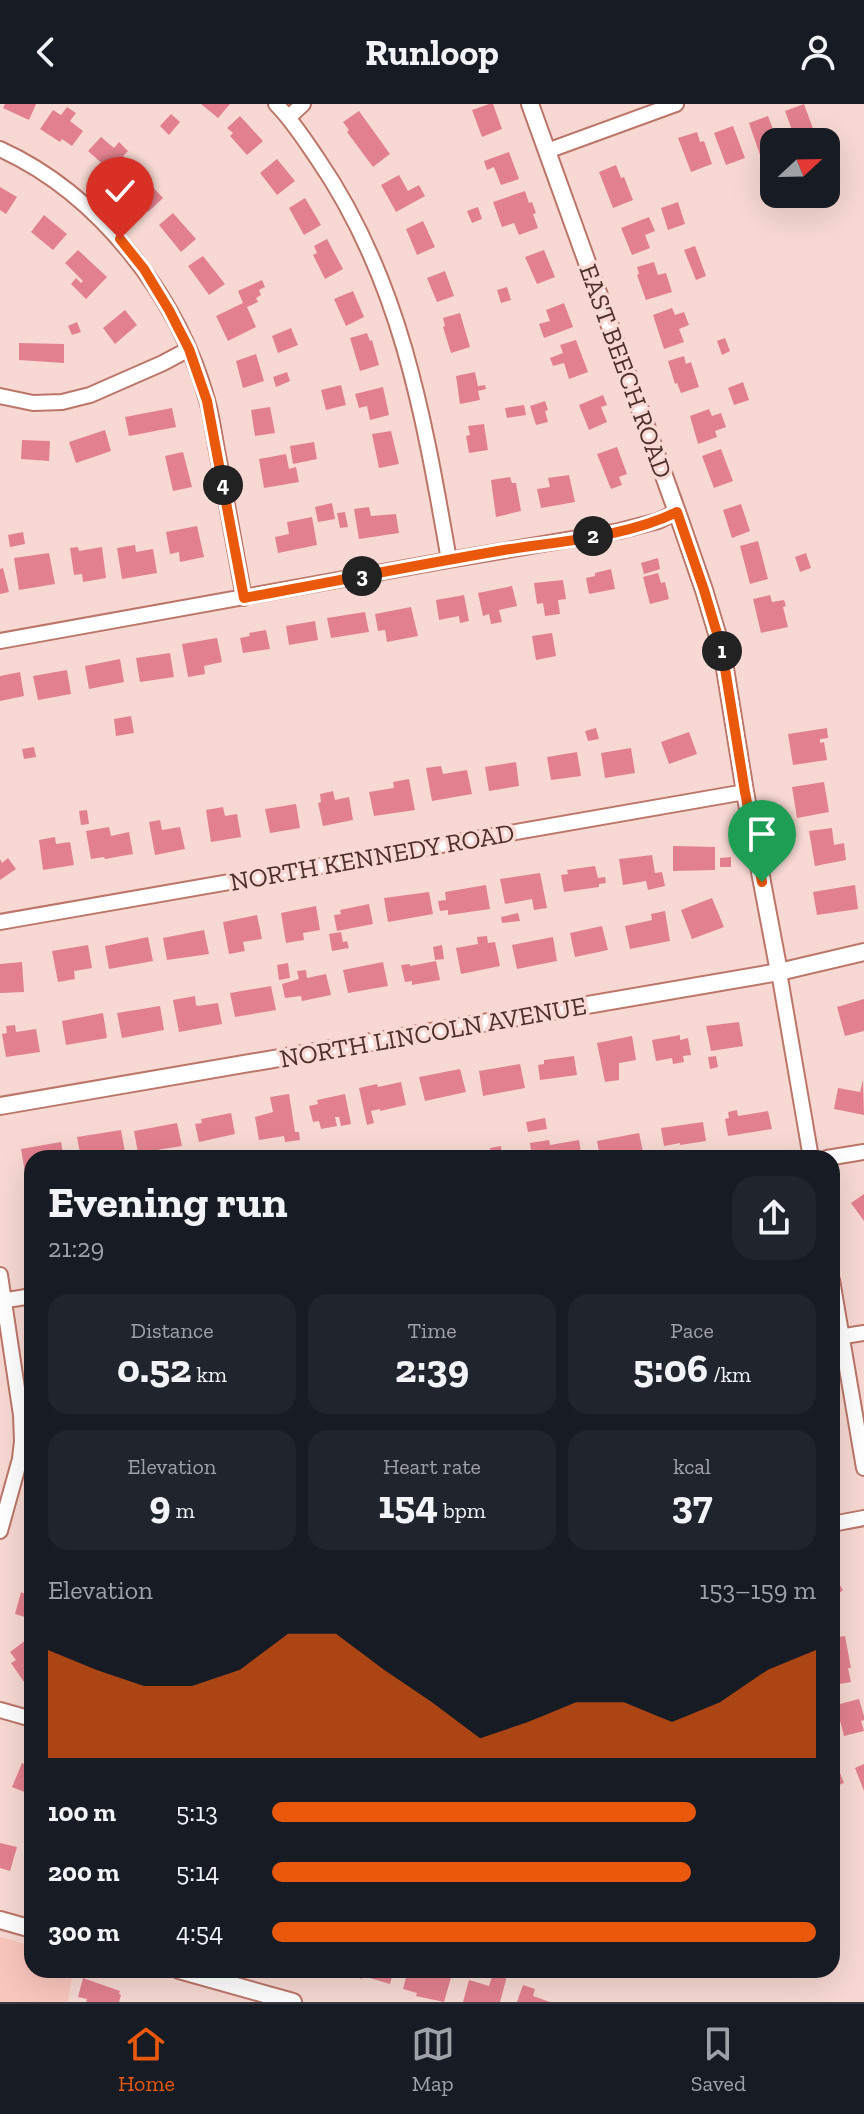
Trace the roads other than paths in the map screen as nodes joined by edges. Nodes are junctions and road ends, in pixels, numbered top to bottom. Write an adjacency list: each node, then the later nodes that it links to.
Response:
1 (276, 104): 5 (street)
2 (303, 104): 5 (street)
3 (530, 104): 7 (street, EAST BEECH ROAD)
4 (676, 104): 7 (street)
5 (289, 117): 11 (street)
6 (0, 149): 8 (street)
7 (547, 151): 10 (street, EAST BEECH ROAD)
8 (189, 349): 9 (street); 12 (street)
9 (0, 396)
10 (677, 512): 11 (street); 14 (street, EAST BEECH ROAD)
11 (449, 560): 12 (street)
12 (244, 598): 13 (street)
13 (0, 641)
14 (745, 792): 15 (street, NORTH KENNEDY ROAD); 17 (street, EAST BEECH ROAD)
15 (0, 922)
16 (864, 952): 17 (street, NORTH LINCOLN AVENUE)
17 (779, 972): 18 (street, NORTH LINCOLN AVENUE); 19 (street, EAST BEECH ROAD)
18 (0, 1106)
19 (810, 1150)
20 (864, 1152): 21 (street)
21 (840, 1156)
22 (0, 1275): 24 (street)
23 (24, 1297): 24 (street)
24 (2, 1301): 28 (street)
25 (864, 1333): 26 (street)
26 (840, 1337)
27 (840, 1352): 30 (street)
28 (24, 1442)
29 (24, 1465): 33 (street)
30 (864, 1468)
31 (864, 1518): 32 (street)
32 (840, 1522)
33 (0, 1531)
34 (0, 1710): 35 (street)
35 (24, 1717)
36 (0, 1920): 37 (street)
37 (24, 1927)
38 (208, 1978): 39 (street)
39 (293, 2002)

